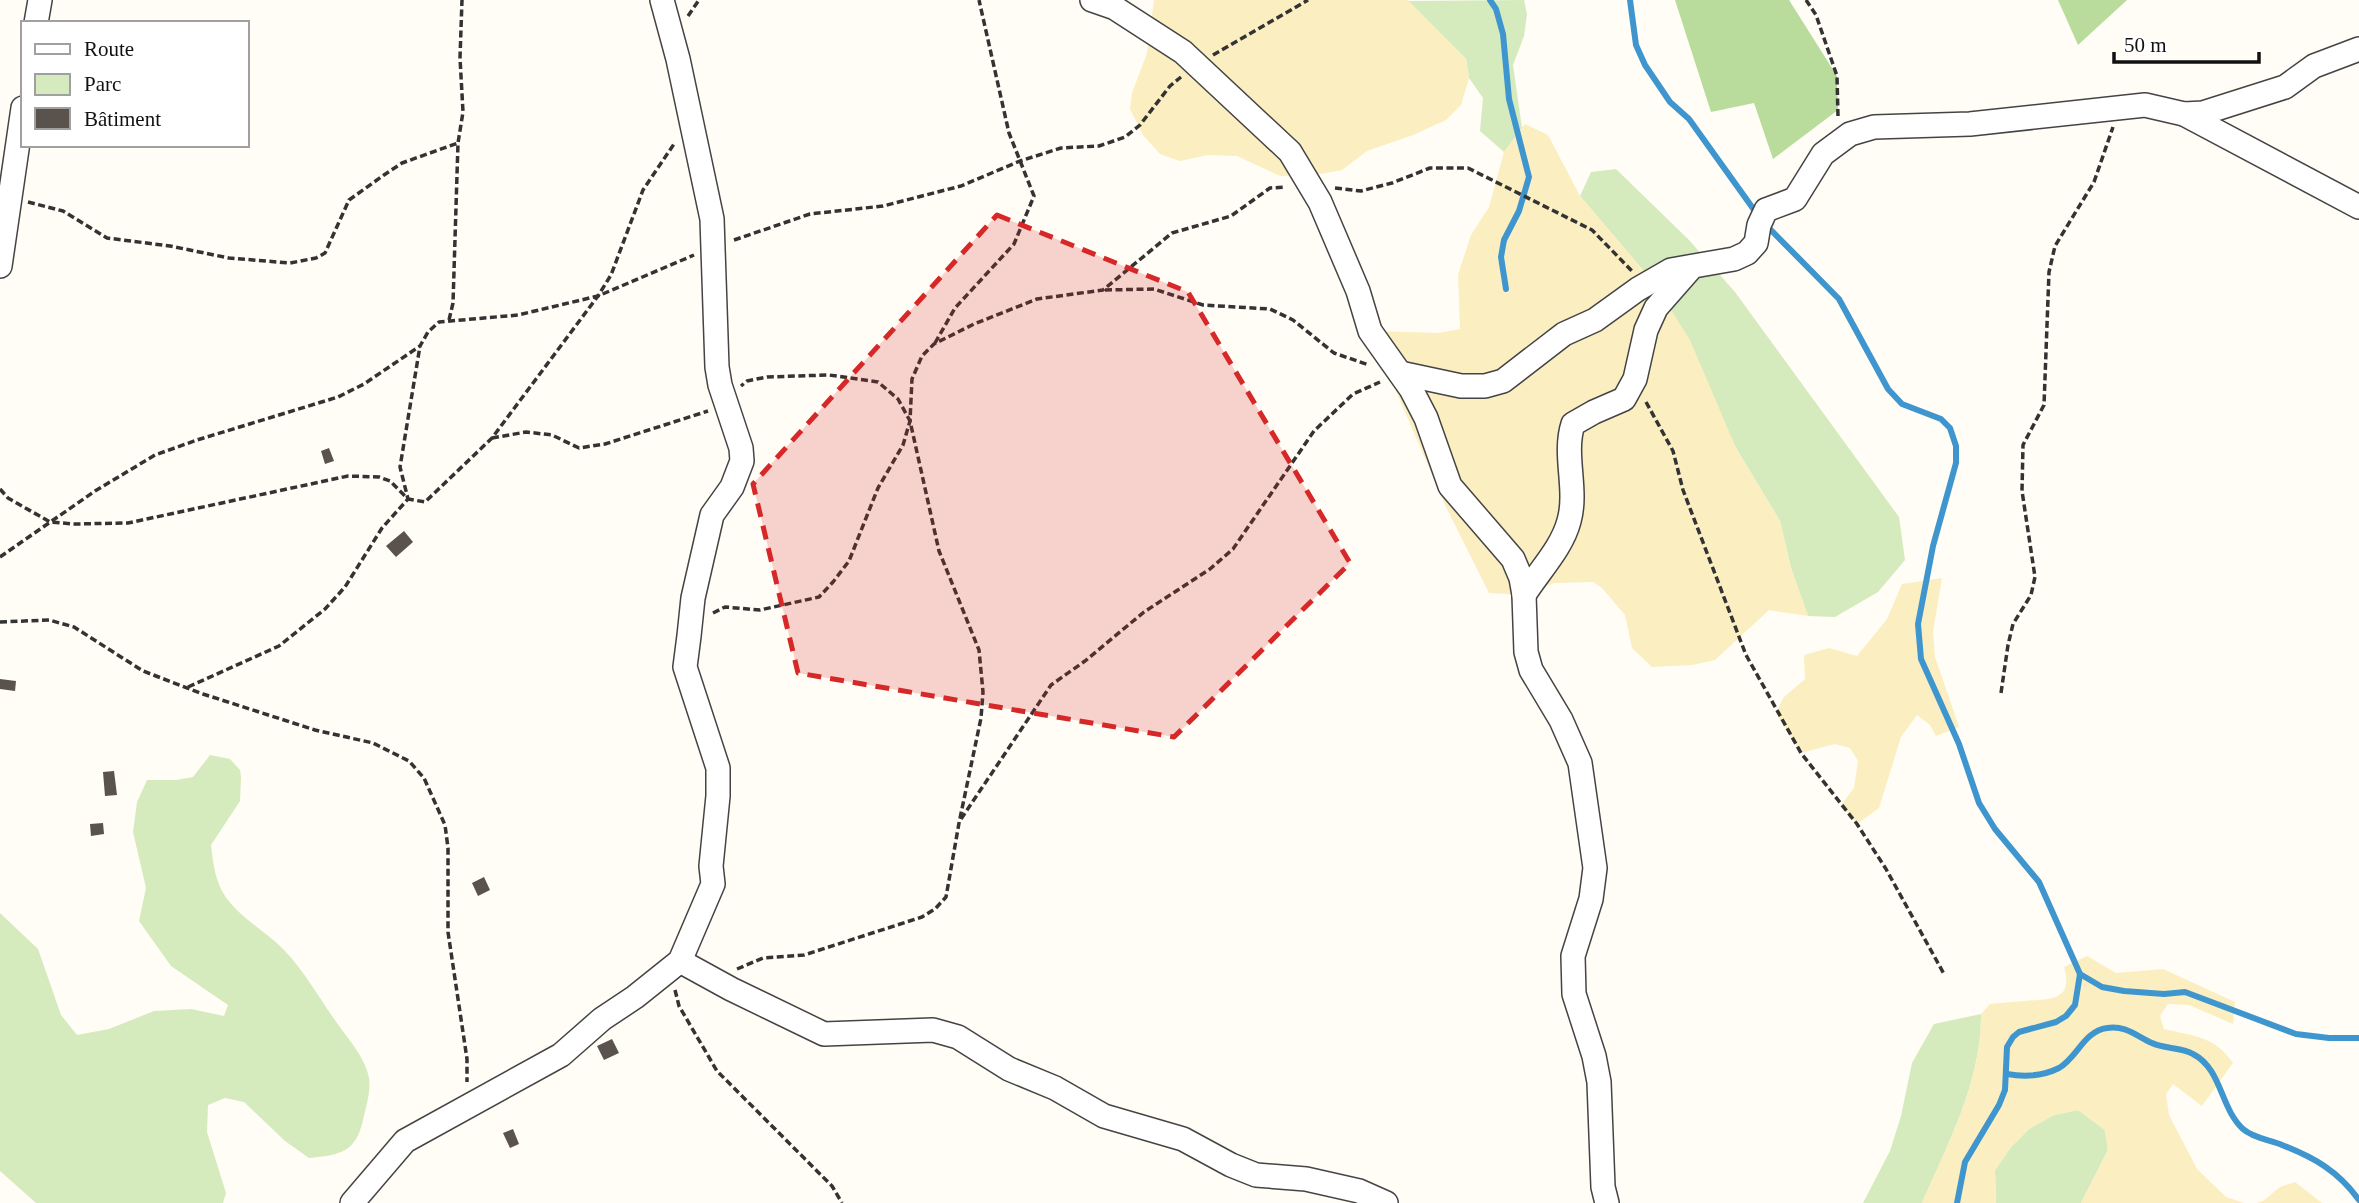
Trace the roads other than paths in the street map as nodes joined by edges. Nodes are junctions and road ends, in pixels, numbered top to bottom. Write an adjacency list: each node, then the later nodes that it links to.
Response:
1 (40, 0): 4 (street)
2 (662, 0): 13 (street)
3 (1092, 0): 11 (street)
4 (36, 21)
5 (2359, 49): 6 (street)
6 (2184, 114): 8 (street); 10 (street)
7 (21, 122): 9 (street)
8 (2359, 207)
9 (0, 266)
10 (1692, 267): 11 (street); 12 (street)
11 (1399, 373): 12 (street)
12 (1524, 595): 16 (street)
13 (680, 961): 14 (street); 15 (street)
14 (352, 1203)
15 (1386, 1203)
16 (1607, 1203)

